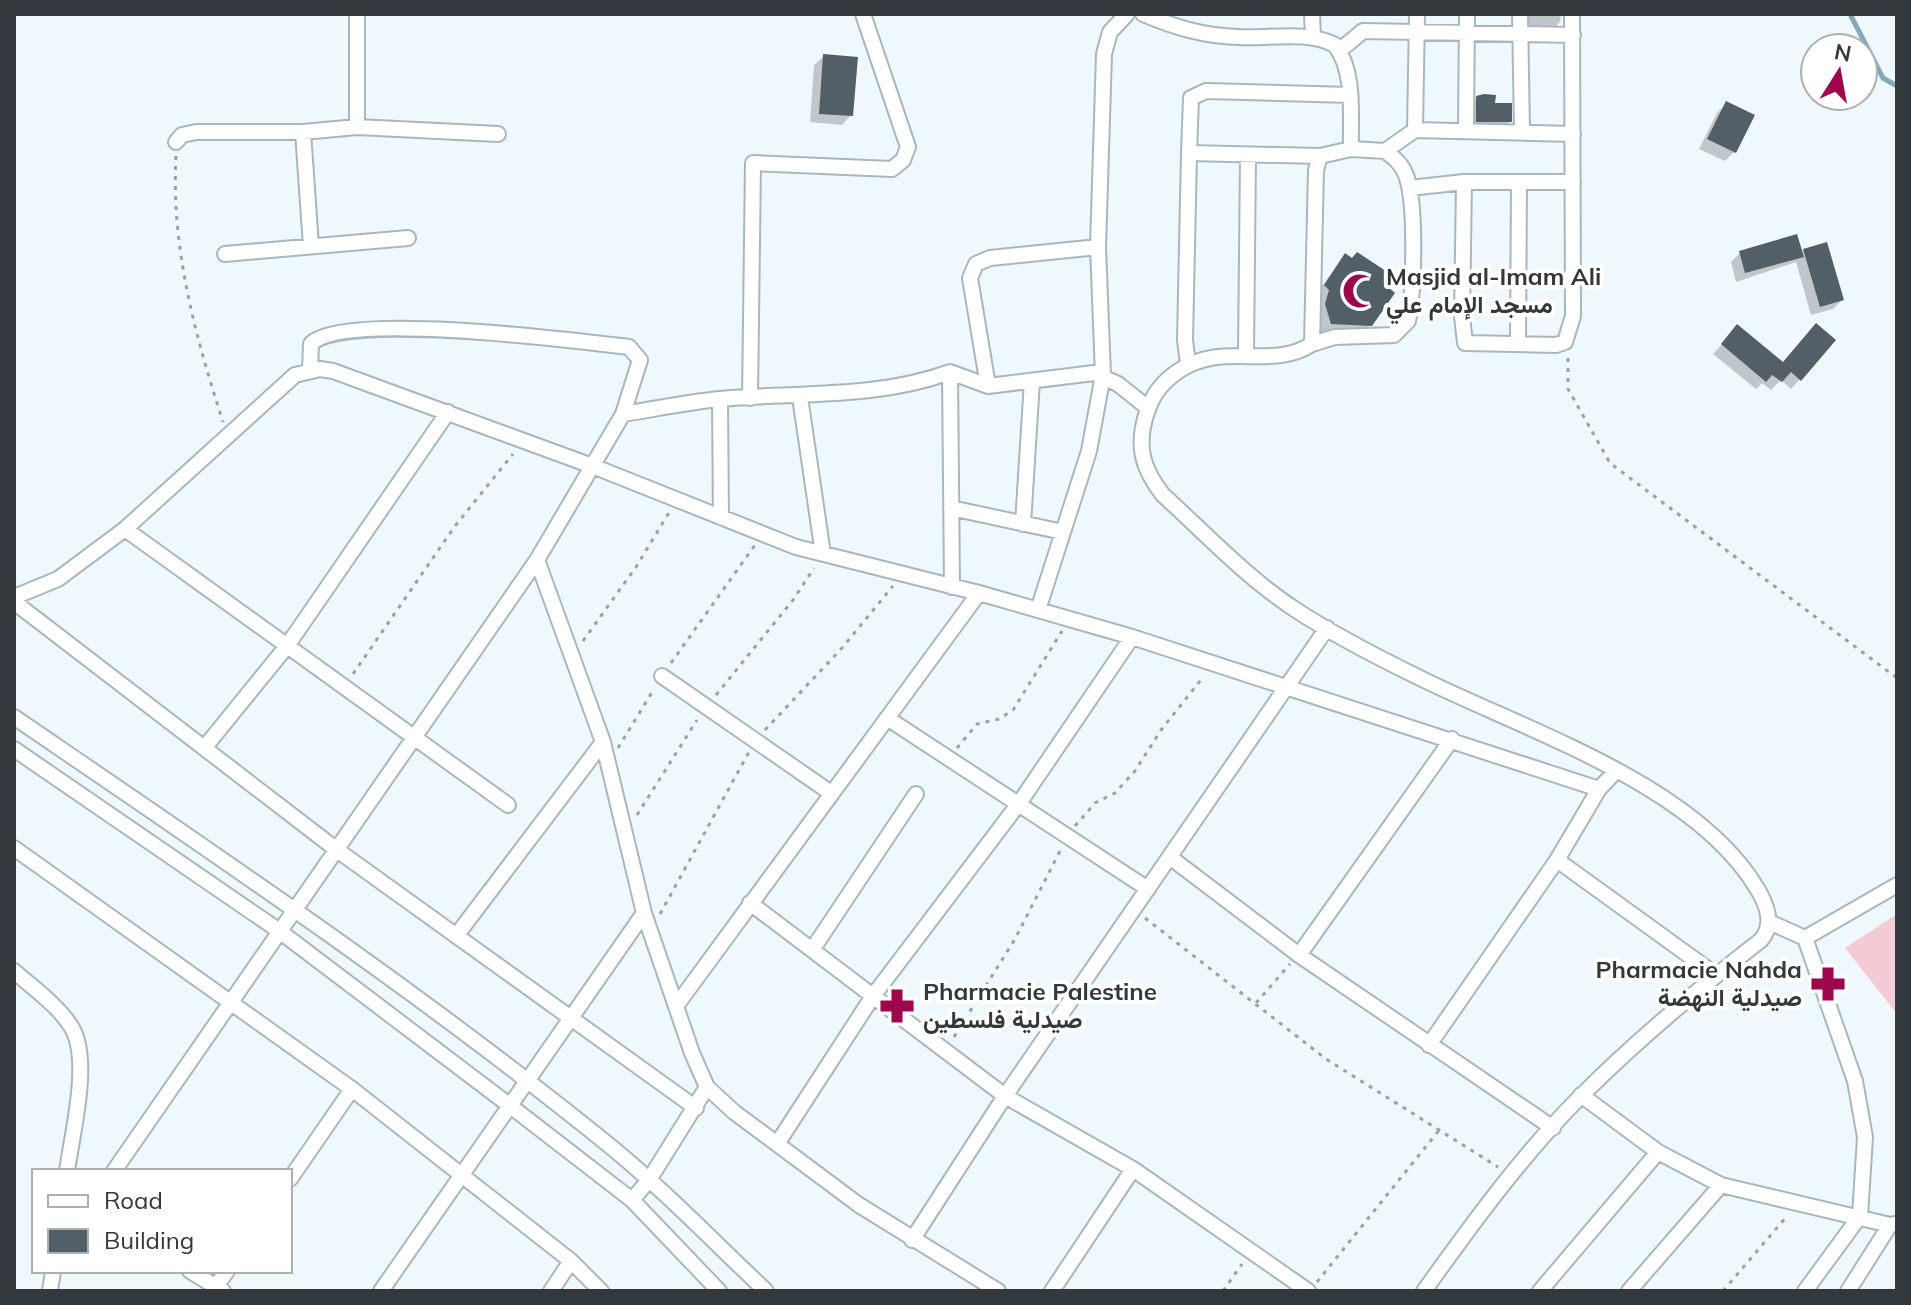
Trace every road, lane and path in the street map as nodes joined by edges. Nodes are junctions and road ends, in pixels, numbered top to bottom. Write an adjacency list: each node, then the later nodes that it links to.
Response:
1 (357, 14): 19 (street)
2 (863, 14): 51 (street)
3 (1127, 14): 38 (street)
4 (1312, 14): 16 (street)
5 (1363, 14): 11 (street)
6 (1417, 14): 12 (street)
7 (1467, 14): 13 (street)
8 (1520, 14): 14 (street)
9 (1572, 14): 15 (street)
10 (1146, 15): 16 (street)
11 (1363, 31): 12 (street); 17 (street)
12 (1417, 31): 13 (street); 21 (street)
13 (1467, 33): 14 (street); 20 (street)
14 (1520, 35): 15 (street); 22 (street)
15 (1573, 35): 25 (street)
16 (1313, 37): 17 (street)
17 (1339, 51): 18 (street)
18 (1350, 95): 27 (street); 29 (street)
19 (357, 127): 23 (street); 24 (street)
20 (1466, 129): 21 (street); 22 (street)
21 (1415, 130): 28 (street)
22 (1522, 131): 25 (street)
23 (303, 132): 26 (street); 37 (street)
24 (498, 134)
25 (1573, 134): 33 (street)
26 (176, 142): 56 (path)
27 (1351, 149): 28 (street); 31 (street)
28 (1385, 151): 35 (street)
29 (1189, 153): 30 (street); 44 (street)
30 (1248, 156): 31 (street); 43 (street)
31 (1320, 156): 42 (street)
32 (1464, 182): 34 (street); 35 (street); 41 (street)
33 (1573, 182): 34 (street); 40 (street)
34 (1519, 183): 41 (street)
35 (1410, 188): 42 (street)
36 (408, 238): 37 (street)
37 (311, 246): 39 (street)
38 (1098, 247): 47 (street); 49 (street)
39 (225, 254)
40 (1569, 338): 41 (street); 78 (path)
41 (1518, 343)
42 (1312, 344): 43 (street)
43 (1246, 354): 44 (street)
44 (1188, 364): 53 (street)
45 (310, 370): 54 (street); 55 (street); 56 (street)
46 (950, 372): 49 (street); 50 (street); 60 (street)
47 (1103, 375): 48 (street); 53 (street); 64 (street)
48 (1032, 381): 49 (street); 62 (street)
49 (988, 386)
50 (800, 397): 51 (street); 66 (street)
51 (750, 398): 52 (street)
52 (720, 399): 55 (street); 61 (street)
53 (1148, 408): 73 (street)
54 (448, 412): 57 (street); 75 (street)
55 (623, 414): 58 (street)
56 (228, 437): 63 (street)
57 (524, 441): 58 (street); 80 (path)
58 (595, 467): 59 (street); 67 (street)
59 (677, 500): 61 (street); 76 (path)
60 (951, 508): 62 (street); 68 (street)
61 (721, 517): 65 (street)
62 (1023, 524): 64 (street)
63 (125, 529): 70 (street); 75 (street)
64 (1063, 532): 71 (street)
65 (763, 534): 66 (street); 77 (path)
66 (823, 554): 68 (street); 81 (path)
67 (537, 560): 76 (street); 84 (street)
68 (952, 587): 69 (street)
69 (979, 593): 71 (street); 83 (street)
70 (14, 600): 87 (street)
71 (1038, 610): 72 (street)
72 (1070, 619): 74 (street); 89 (path)
73 (1327, 628): 79 (street); 91 (street)
74 (1132, 637): 79 (street); 95 (street)
75 (287, 646): 80 (street); 87 (street)
76 (574, 654): 86 (street)
77 (662, 676): 81 (street); 90 (path)
78 (1897, 678)
79 (1287, 685): 85 (street); 100 (street)
80 (343, 687): 84 (street)
81 (706, 707): 93 (street); 97 (path)
82 (14, 717): 105 (street)
83 (887, 718): 89 (street); 93 (street)
84 (413, 738): 96 (street); 99 (street)
85 (1452, 739): 92 (street); 113 (street)
86 (603, 742): 90 (street); 110 (street)
87 (205, 747): 99 (street)
88 (14, 749): 109 (street)
89 (949, 758): 95 (street)
90 (608, 765): 97 (street)
91 (1616, 771): 92 (street); 108 (street)
92 (1599, 789): 101 (street)
93 (831, 793): 104 (street)
94 (916, 794): 112 (street)
95 (1020, 802): 103 (street); 116 (street)
96 (508, 805)
97 (625, 836): 107 (street)
98 (14, 848): 117 (street)
99 (337, 850): 105 (street); 110 (street)
100 (1171, 858): 103 (street); 113 (street)
101 (1557, 860): 115 (street); 121 (street)
102 (1897, 885): 111 (street)
103 (1148, 889): 106 (street)
104 (750, 903): 112 (street); 119 (street)
105 (294, 908): 109 (street); 122 (street)
106 (1133, 909): 118 (path); 126 (street)
107 (644, 913): 119 (street); 120 (street)
108 (1769, 922): 111 (street); 115 (street)
109 (278, 930): 117 (street); 127 (street)
110 (456, 936): 120 (street)
111 (1805, 938): 143 (street)
112 (812, 950): 116 (street)
113 (1299, 955): 118 (path); 121 (street)
114 (14, 971): 133 (street)
115 (1716, 975): 125 (street)
116 (873, 996): 126 (street); 131 (street)
117 (230, 1000): 124 (street); 134 (street)
118 (1256, 1003): 130 (path)
119 (676, 1006): 123 (street)
120 (571, 1019): 122 (street); 128 (street)
121 (1429, 1045): 129 (street)
122 (526, 1081): 127 (street); 139 (street)
123 (707, 1087): 128 (street); 131 (street)
124 (352, 1089): 136 (street); 138 (street)
125 (1581, 1095): 129 (street); 132 (street)
126 (1005, 1096): 135 (street); 145 (street)
127 (509, 1105): 136 (street); 141 (street)
128 (696, 1108): 139 (street)
129 (1553, 1128): 137 (street)
130 (1440, 1129): 137 (path); 158 (path)
131 (777, 1144): 145 (street)
132 (1658, 1152): 140 (street); 160 (street)
133 (67, 1169)
134 (115, 1169)
135 (1133, 1169): 146 (street); 156 (street)
136 (464, 1175): 147 (street); 150 (street)
137 (1511, 1175): 159 (street)
138 (292, 1176)
139 (649, 1180): 141 (street); 154 (street)
140 (1721, 1185): 142 (street); 161 (street)
141 (632, 1200): 153 (street)
142 (1798, 1204): 143 (street); 162 (path)
143 (1860, 1216): 144 (street); 163 (street)
144 (1893, 1224): 164 (street)
145 (912, 1240): 155 (street)
146 (1251, 1251): 157 (path); 158 (street)
147 (571, 1261): 151 (street); 152 (street)
148 (193, 1273): 149 (street)
149 (220, 1289)
150 (381, 1291)
151 (551, 1291)
152 (601, 1291)
153 (719, 1291)
154 (766, 1291)
155 (998, 1291)
156 (1052, 1291)
157 (1223, 1291)
158 (1309, 1291)
159 (1424, 1291)
160 (1540, 1291)
161 (1629, 1291)
162 (1723, 1291)
163 (1805, 1291)
164 (1848, 1291)

